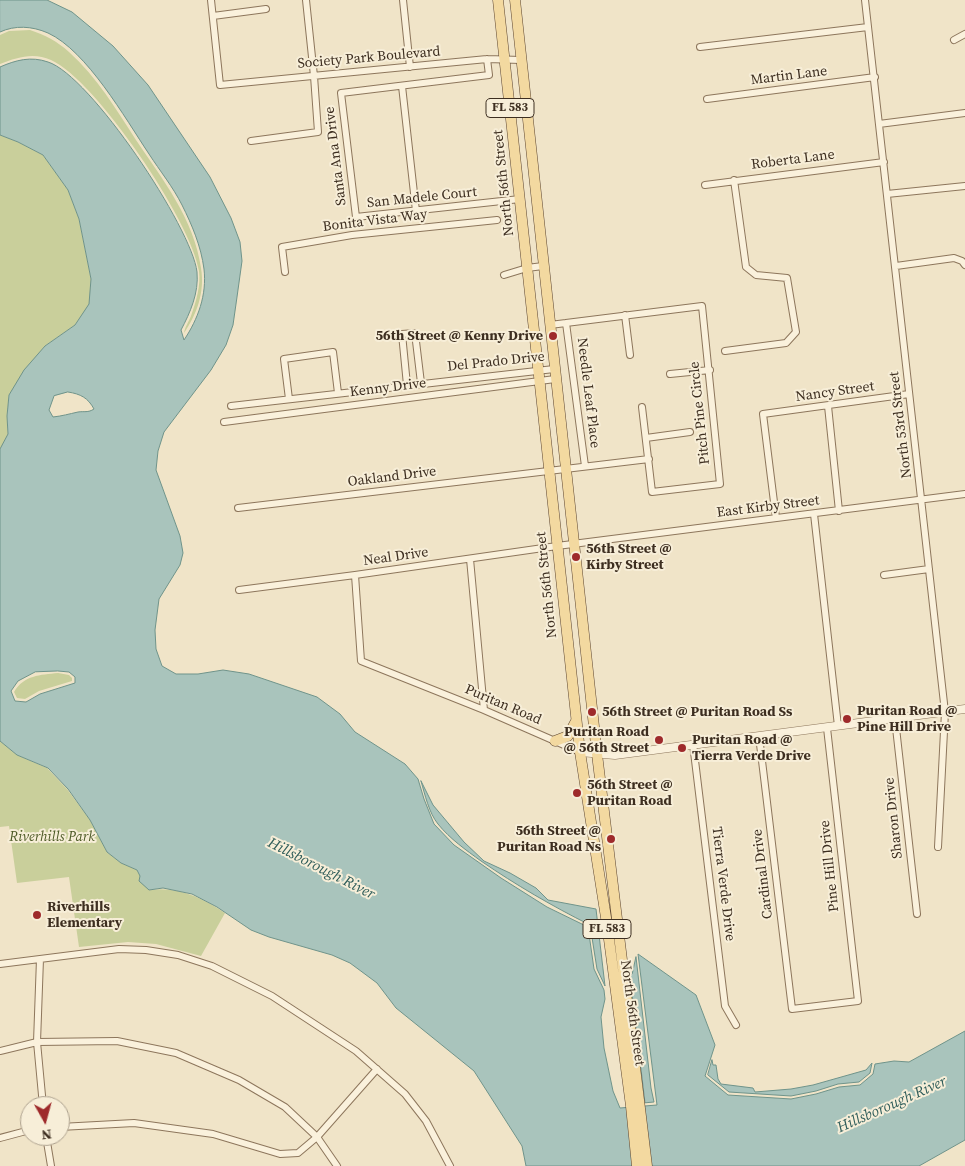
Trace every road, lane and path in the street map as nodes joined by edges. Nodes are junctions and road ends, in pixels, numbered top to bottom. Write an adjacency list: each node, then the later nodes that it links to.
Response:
1 (212, 0): 8 (street)
2 (306, 0): 17 (street)
3 (403, 0): 16 (street)
4 (498, 0): 13 (main road, North 56th Street / FL 583)
5 (515, 0): 15 (main road, North 56th Street / FL 583)
6 (865, 0): 9 (street, North 53rd Street)
7 (266, 9): 8 (street)
8 (213, 16): 17 (street, Society Park Boulevard)
9 (868, 27): 12 (street); 18 (street, North 53rd Street)
10 (965, 34): 11 (street)
11 (954, 40)
12 (700, 47)
13 (505, 58): 14 (street, Society Park Boulevard); 15 (street, Society Park Boulevard); 29 (main road, North 56th Street / FL 583)
14 (487, 59): 16 (street, Society Park Boulevard); 19 (street)
15 (521, 60): 34 (main road, North 56th Street / FL 583)
16 (410, 67): 17 (street, Society Park Boulevard)
17 (314, 76): 23 (street)
18 (875, 77): 20 (street, Martin Lane); 22 (street, North 53rd Street)
19 (402, 86): 30 (street); 31 (street, Santa Ana Drive)
20 (707, 99)
21 (965, 113): 22 (street)
22 (879, 124): 24 (street, North 53rd Street)
23 (251, 141)
24 (884, 162): 25 (street, Roberta Lane); 28 (street, North 53rd Street)
25 (734, 180): 26 (street, Roberta Lane); 42 (street)
26 (705, 185)
27 (965, 186): 28 (street)
28 (887, 194): 35 (street, North 53rd Street)
29 (520, 199): 30 (street, San Madele Court); 36 (main road, North 56th Street / FL 583)
30 (416, 211): 31 (street, San Madele Court)
31 (356, 217)
32 (497, 220): 37 (street, Bonita Vista Way)
33 (965, 265): 35 (street)
34 (543, 266): 36 (street); 41 (main road, North 56th Street / FL 583)
35 (896, 266): 53 (street, North 53rd Street)
36 (527, 268): 38 (street); 45 (main road, North 56th Street / FL 583)
37 (285, 272)
38 (504, 275)
39 (625, 315): 40 (street, Pitch Pine Circle); 43 (street); 46 (street, Pitch Pine Circle)
40 (566, 322): 41 (street, Pitch Pine Circle); 62 (street, Needle Leaf Place)
41 (550, 325): 44 (main road, North 56th Street / FL 583)
42 (725, 350)
43 (630, 355)
44 (554, 368): 45 (street, Del Prado Drive); 48 (main road, North 56th Street / FL 583)
45 (538, 370): 49 (main road, North 56th Street / FL 583); 50 (street, Del Prado Drive)
46 (710, 370): 47 (street); 61 (street, Pitch Pine Circle)
47 (670, 374)
48 (555, 379): 49 (street, Kenny Drive); 63 (main road, North 56th Street / FL 583)
49 (539, 381): 58 (street, Kenny Drive); 64 (main road, North 56th Street / FL 583)
50 (421, 383): 51 (street, Del Prado Drive); 51 (street)
51 (407, 385): 52 (street, Del Prado Drive)
52 (338, 393): 54 (street, Del Prado Drive); 54 (street)
53 (909, 394): 56 (street, Nancy Street); 66 (street, North 53rd Street)
54 (289, 399): 55 (street, Del Prado Drive)
55 (232, 406)
56 (828, 406): 68 (street); 70 (street, Nancy Street)
57 (642, 408): 60 (street)
58 (224, 422)
59 (690, 432): 60 (street)
60 (646, 438): 61 (street)
61 (649, 459): 62 (street)
62 (585, 466): 63 (street)
63 (565, 469): 64 (street, Oakland Drive); 71 (main road, North 56th Street / FL 583)
64 (549, 471): 67 (street, Oakland Drive); 72 (main road, North 56th Street / FL 583)
65 (965, 494): 66 (street, East Kirby Street)
66 (922, 498): 68 (street, East Kirby Street); 74 (street, North 53rd Street)
67 (238, 508)
68 (839, 511): 69 (street, East Kirby Street)
69 (814, 514): 70 (street, East Kirby Street); 85 (street)
70 (776, 518): 71 (street, East Kirby Street)
71 (573, 544): 72 (street, East Kirby Street); 78 (main road, North 56th Street / FL 583)
72 (556, 546): 73 (street, Neal Drive); 79 (main road, North 56th Street / FL 583)
73 (470, 559): 76 (street, Neal Drive); 80 (street)
74 (929, 569): 75 (street); 82 (street, North 53rd Street)
75 (884, 574)
76 (354, 575): 77 (street, Neal Drive); 80 (street, Puritan Road)
77 (239, 590)
78 (584, 634): 79 (main road); 91 (main road, North 56th Street / FL 583)
79 (567, 636): 84 (main road, North 56th Street / FL 583)
80 (484, 710): 88 (street, Puritan Road)
81 (965, 710): 82 (street, Puritan Road)
82 (945, 712): 83 (street, Puritan Road); 92 (street, North 53rd Street)
83 (895, 719): 85 (street, Puritan Road); 95 (street, Sharon Drive)
84 (576, 720): 88 (main road); 90 (main road, North 56th Street / FL 583)
85 (838, 726): 86 (street, Puritan Road)
86 (827, 728): 87 (street, Puritan Road); 98 (street, Pine Hill Drive)
87 (759, 736): 89 (street, Puritan Road); 98 (street, Cardinal Drive)
88 (555, 741): 90 (street, Puritan Road)
89 (693, 744): 91 (street, Puritan Road); 99 (street, Tierra Verde Drive)
90 (580, 752): 91 (street, Puritan Road); 94 (main road, North 56th Street / FL 583)
91 (597, 754): 93 (main road, North 56th Street / FL 583)
92 (938, 847)
93 (614, 896): 94 (main road); 104 (main road, North 56th Street / FL 583)
94 (603, 898): 104 (main road, North 56th Street / FL 583)
95 (917, 914)
96 (40, 959): 97 (street); 100 (street); 102 (street)
97 (0, 964)
98 (792, 1009)
99 (736, 1025)
100 (37, 1042): 101 (street); 103 (street); 108 (street)
101 (0, 1051)
102 (377, 1069): 108 (street); 112 (street)
103 (41, 1096)
104 (636, 1105): 113 (main road, North 56th Street / FL 583); 114 (main road, North 56th Street / FL 583)
105 (70, 1126): 108 (street)
106 (20, 1133): 107 (street)
107 (0, 1138)
108 (317, 1138): 111 (street)
109 (48, 1146): 110 (street)
110 (51, 1166)
111 (337, 1166)
112 (450, 1166)
113 (637, 1166)
114 (647, 1166)

